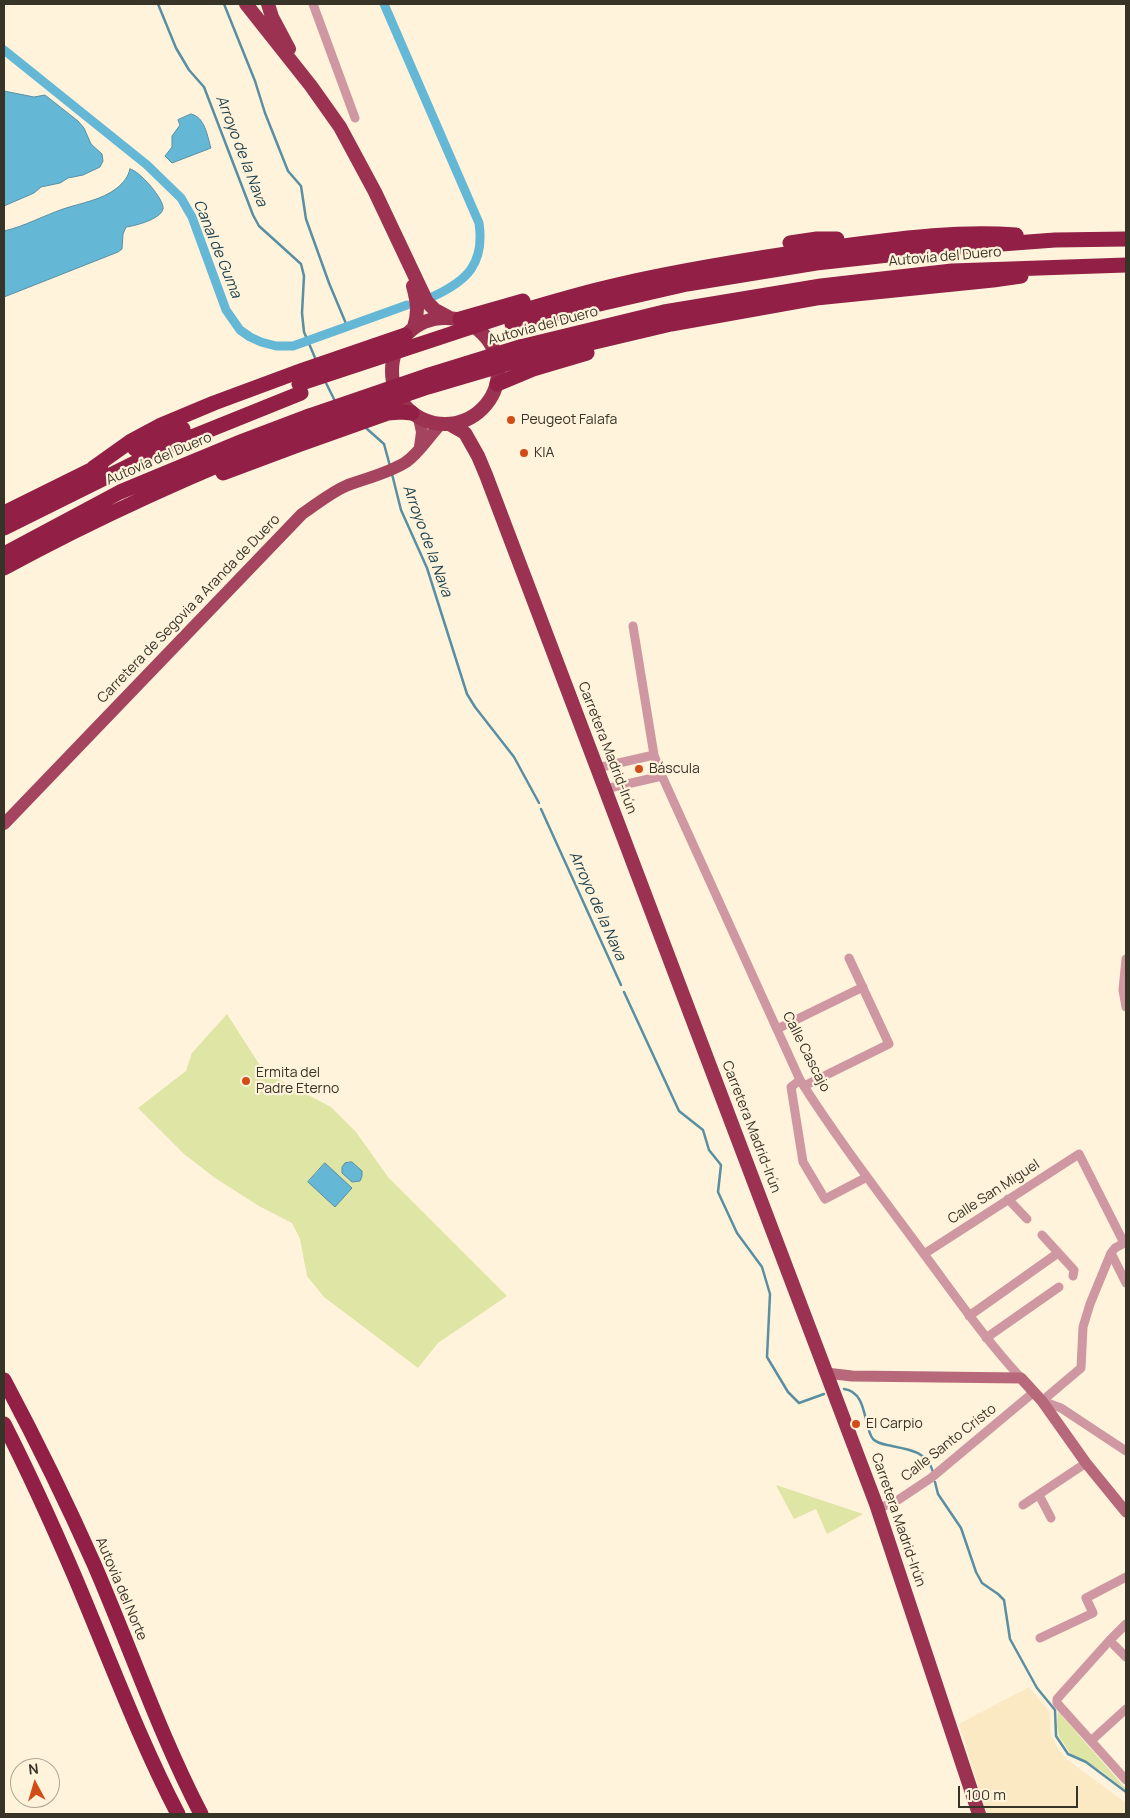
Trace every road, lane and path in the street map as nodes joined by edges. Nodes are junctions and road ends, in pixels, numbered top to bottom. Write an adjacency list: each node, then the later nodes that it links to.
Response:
1 (246, 4): 4 (highway)
2 (268, 4): 4 (highway)
3 (312, 4): 5 (street)
4 (311, 86): 9 (highway)
5 (355, 118)
6 (1126, 239): 7 (highway, Autovía del Duero)
7 (1060, 240): 8 (highway); 14 (highway, Autovía del Duero)
8 (868, 243): 13 (highway); 14 (highway)
9 (401, 249): 13 (highway); 15 (highway)
10 (1126, 265): 11 (highway, Autovía del Duero)
11 (1059, 266): 12 (highway); 16 (highway, Autovía del Duero)
12 (832, 297): 16 (highway); 18 (highway)
13 (454, 318): 15 (highway); 18 (highway)
14 (511, 319): 17 (highway, Autovía del Duero)
15 (409, 331): 17 (highway); 20 (highway)
16 (521, 353): 21 (highway, Autovía del Duero, bridge)
17 (301, 382): 25 (highway); 27 (highway, Autovía del Duero)
18 (497, 384): 19 (highway)
19 (475, 415): 22 (highway); 24 (highway, Carretera Madrid-Irún)
20 (415, 416): 22 (highway); 23 (main road); 26 (highway)
21 (310, 422): 26 (highway); 28 (highway, Autovía del Duero)
22 (445, 424): 23 (main road, Carretera de Segovia a Aranda de Duero); 24 (highway, Carretera Madrid-Irún)
23 (420, 449): 34 (main road, Carretera de Segovia a Aranda de Duero)
24 (478, 456): 31 (highway, Carretera Madrid-Irún)
25 (4, 513)
26 (97, 520): 28 (highway)
27 (4, 528)
28 (5, 564)
29 (633, 626): 30 (street, Calle Cascajo)
30 (654, 755): 31 (street); 32 (street, Calle Cascajo)
31 (597, 768): 33 (highway, Carretera Madrid-Irún)
32 (662, 776): 33 (street); 39 (street, Calle Cascajo)
33 (605, 789): 54 (highway, Carretera Madrid-Irún)
34 (4, 824)
35 (849, 958): 37 (street)
36 (1126, 959): 38 (street)
37 (862, 988): 39 (street); 40 (street)
38 (1126, 1007)
39 (777, 1029): 40 (street, Calle Cascajo)
40 (802, 1083): 41 (street, Calle Cascajo); 41 (street)
41 (868, 1177): 48 (street, Calle Cascajo)
42 (1008, 1199): 43 (street); 45 (street, Calle San Miguel); 48 (street, Calle San Miguel)
43 (1027, 1219)
44 (1042, 1235): 46 (street)
45 (1125, 1243): 47 (street)
46 (1058, 1253): 49 (street); 52 (street)
47 (1111, 1253): 50 (street); 57 (street, Calle Santo Cristo)
48 (924, 1254): 52 (street, Calle Cascajo)
49 (1073, 1276)
50 (1126, 1283)
51 (1059, 1287): 53 (street)
52 (969, 1316): 53 (street, Calle Cascajo)
53 (986, 1338): 55 (street, Calle Cascajo)
54 (826, 1373): 55 (main road); 63 (highway, Carretera Madrid-Irún)
55 (1021, 1378): 57 (main road, Calle Cascajo)
56 (4, 1380): 75 (highway, Autovía del Norte)
57 (1038, 1397): 59 (street); 60 (main road, Calle Cascajo); 63 (street, Calle Santo Cristo)
58 (4, 1424): 74 (highway)
59 (1126, 1452)
60 (1086, 1463): 61 (street); 64 (main road, Calle Cascajo)
61 (1039, 1496): 62 (street); 65 (street)
62 (1023, 1505)
63 (878, 1509): 76 (highway, Carretera Madrid-Irún)
64 (1126, 1512)
65 (1050, 1518)
66 (1126, 1577): 68 (street)
67 (1126, 1624): 72 (street)
68 (1040, 1638)
69 (1114, 1645): 70 (street)
70 (1126, 1657)
71 (1126, 1709): 72 (street)
72 (1092, 1740): 73 (street)
73 (1126, 1780)
74 (178, 1814)
75 (201, 1814)
76 (979, 1814)

